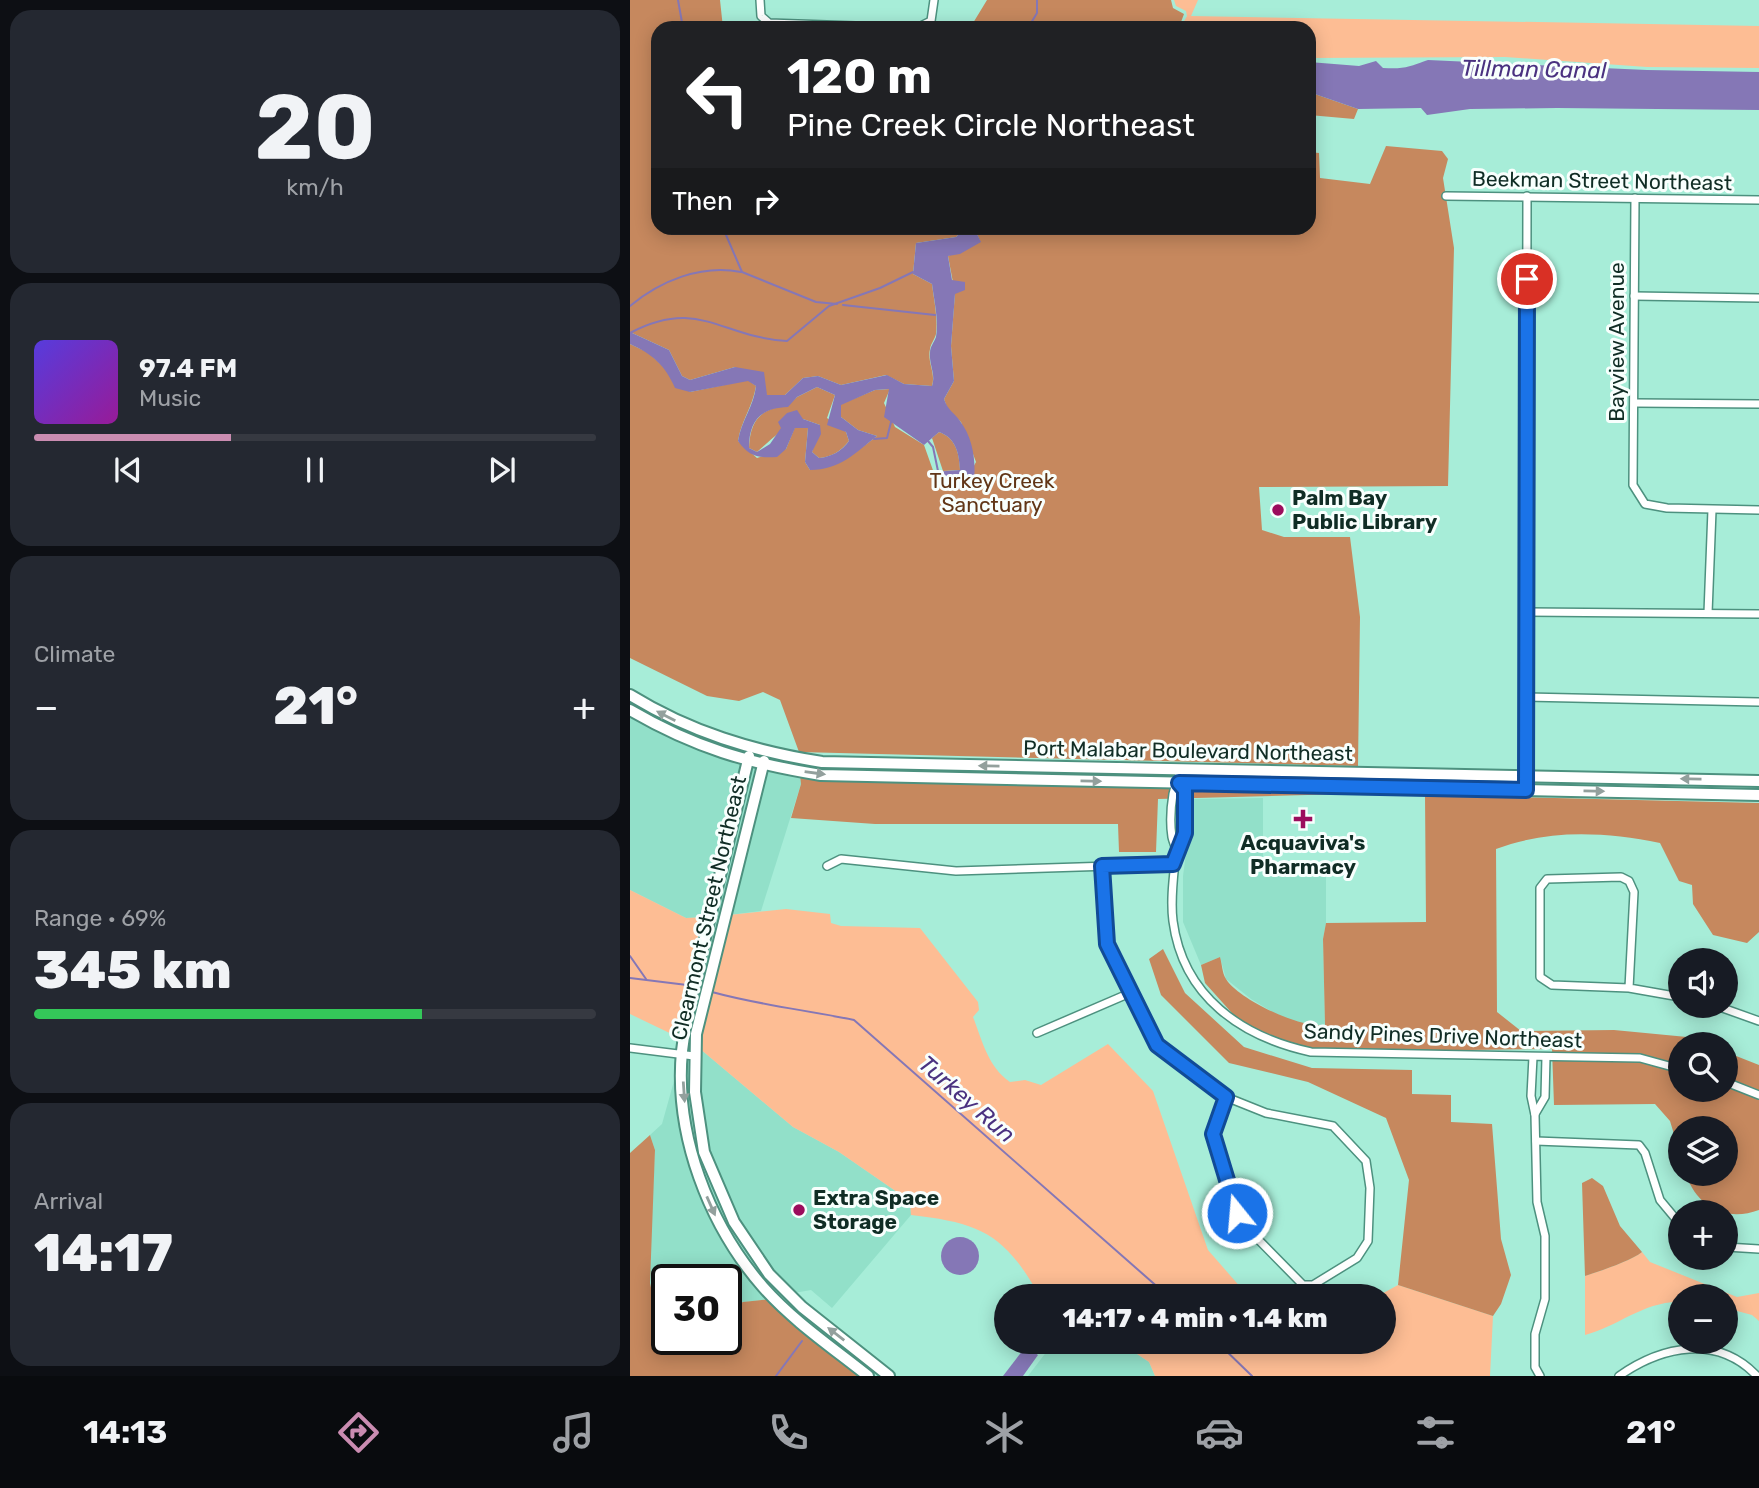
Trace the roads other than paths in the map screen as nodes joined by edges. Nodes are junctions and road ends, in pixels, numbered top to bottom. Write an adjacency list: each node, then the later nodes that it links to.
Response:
1 (760, 0): 3 (street)
2 (934, 0): 4 (street)
3 (767, 21)
4 (931, 21)
5 (1446, 196): 6 (street, Beekman Street Northeast)
6 (1527, 196): 7 (street, Beekman Street Northeast); 15 (street)
7 (1635, 198): 8 (street, Beekman Street Northeast); 9 (street, Bayview Avenue)
8 (1759, 200)
9 (1634, 296): 10 (street); 11 (street, Bayview Avenue)
10 (1759, 298)
11 (1635, 403): 12 (street); 13 (street, Bayview Avenue)
12 (1759, 404)
13 (1712, 510): 14 (street); 16 (street)
14 (1759, 510)
15 (1528, 612): 16 (street); 19 (street)
16 (1708, 613): 17 (street)
17 (1759, 614)
18 (630, 695): 22 (street, Port Malabar Boulevard Northeast, one-way to 18)
19 (1527, 697): 20 (street); 30 (street)
20 (1759, 702)
21 (630, 710): 23 (street, Port Malabar Boulevard Northeast)
22 (690, 727): 23 (street); 24 (street, Port Malabar Boulevard Northeast)
23 (683, 739): 26 (street, Port Malabar Boulevard Northeast)
24 (750, 749): 25 (street, Port Malabar Boulevard Northeast); 26 (street, Clearmont Street Northeast)
25 (766, 753): 27 (street, Clearmont Street Northeast); 28 (street, Port Malabar Boulevard Northeast, one-way to 25)
26 (747, 762): 27 (street, Port Malabar Boulevard Northeast); 47 (street, Clearmont Street Northeast)
27 (763, 765): 32 (street, Port Malabar Boulevard Northeast, one-way to 32); 48 (street, Clearmont Street Northeast)
28 (1180, 769): 29 (street, Port Malabar Boulevard Northeast); 32 (street, Sandy Pines Drive Northeast)
29 (1423, 775): 30 (street, Port Malabar Boulevard Northeast); 33 (street)
30 (1526, 776): 31 (street, Port Malabar Boulevard Northeast, one-way to 30); 34 (street)
31 (1759, 780)
32 (1179, 783): 33 (street, Port Malabar Boulevard Northeast); 36 (street, Sandy Pines Drive Northeast); 36 (street)
33 (1423, 789): 34 (street, Port Malabar Boulevard Northeast)
34 (1526, 790): 35 (street, Port Malabar Boulevard Northeast, one-way to 35)
35 (1759, 795)
36 (1177, 849): 37 (street, Sandy Pines Drive Northeast)
37 (1173, 864): 39 (street); 49 (street, Sandy Pines Drive Northeast)
38 (827, 866): 39 (street)
39 (1102, 866): 41 (street)
40 (1629, 988): 40 (street); 42 (street)
41 (1130, 993): 45 (street); 56 (street)
42 (1668, 995)
43 (1738, 1014): 44 (street)
44 (1759, 1021)
45 (1037, 1033)
46 (630, 1048): 47 (street)
47 (682, 1055): 48 (street); 62 (street, Clearmont Street Northeast, one-way to 62)
48 (694, 1056): 63 (street, Clearmont Street Northeast, one-way to 48)
49 (1533, 1057): 50 (street, Sandy Pines Drive Northeast); 54 (street)
50 (1546, 1057): 51 (street, Sandy Pines Drive Northeast); 52 (street)
51 (1668, 1066)
52 (1545, 1087): 54 (street); 57 (street)
53 (1738, 1087): 55 (street)
54 (1532, 1088): 57 (street)
55 (1759, 1095)
56 (1226, 1097): 56 (street)
57 (1535, 1115): 58 (street)
58 (1536, 1141): 59 (street); 64 (street)
59 (1668, 1210)
60 (1738, 1248): 61 (street)
61 (1759, 1249)
62 (868, 1376)
63 (889, 1376)
64 (1540, 1376)
65 (1619, 1376): 66 (street)
66 (1757, 1376)

